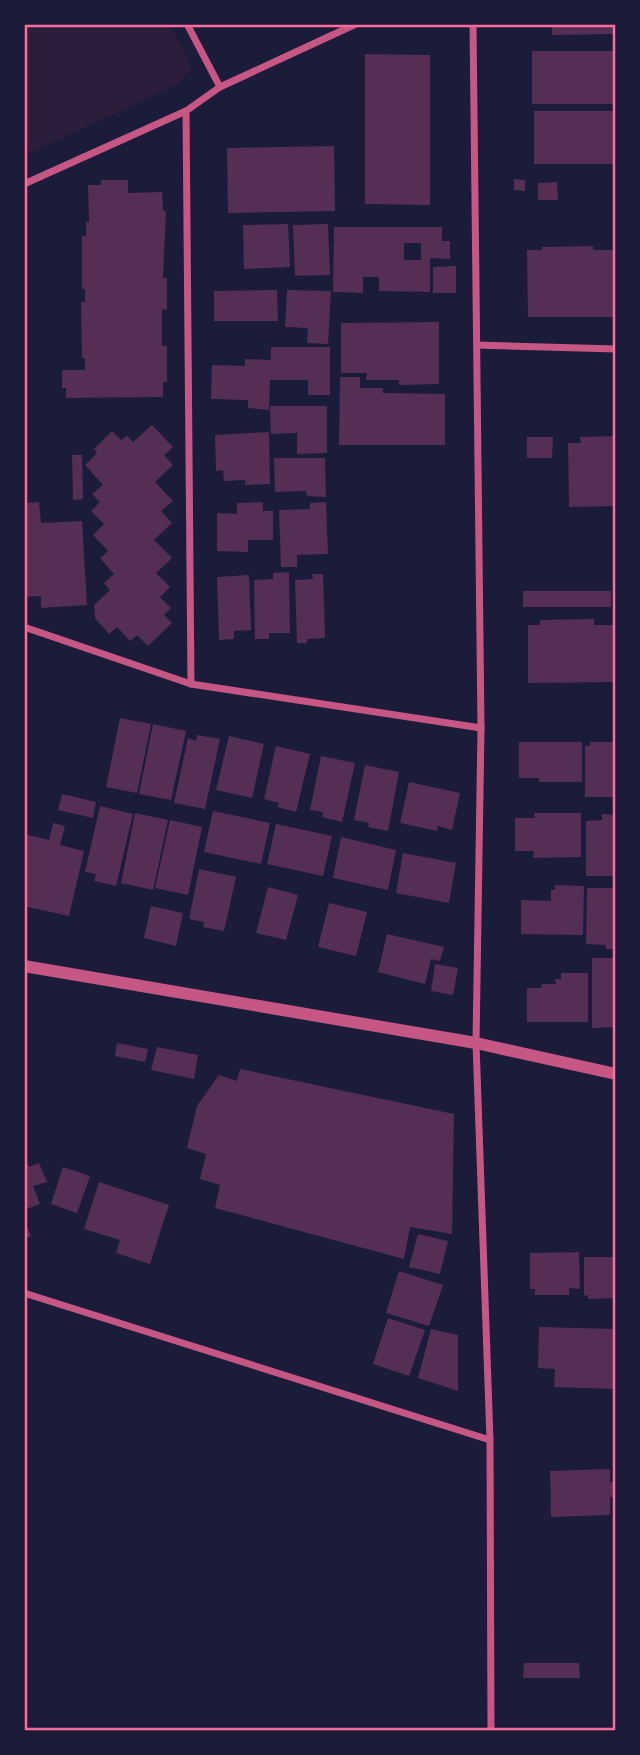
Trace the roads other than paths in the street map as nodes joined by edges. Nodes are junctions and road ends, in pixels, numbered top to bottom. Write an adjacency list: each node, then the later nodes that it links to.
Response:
1 (187, 24): 4 (street)
2 (356, 24): 4 (street)
3 (473, 24): 7 (street)
4 (220, 87): 5 (street)
5 (186, 111): 6 (street); 10 (street)
6 (24, 184)
7 (477, 345): 8 (street); 11 (street)
8 (615, 349)
9 (24, 627): 10 (street)
10 (191, 684): 11 (street)
11 (481, 729): 13 (street)
12 (24, 966): 13 (street)
13 (476, 1043): 14 (street); 16 (street)
14 (615, 1074)
15 (24, 1293): 16 (street)
16 (490, 1440): 17 (street)
17 (491, 1731)

